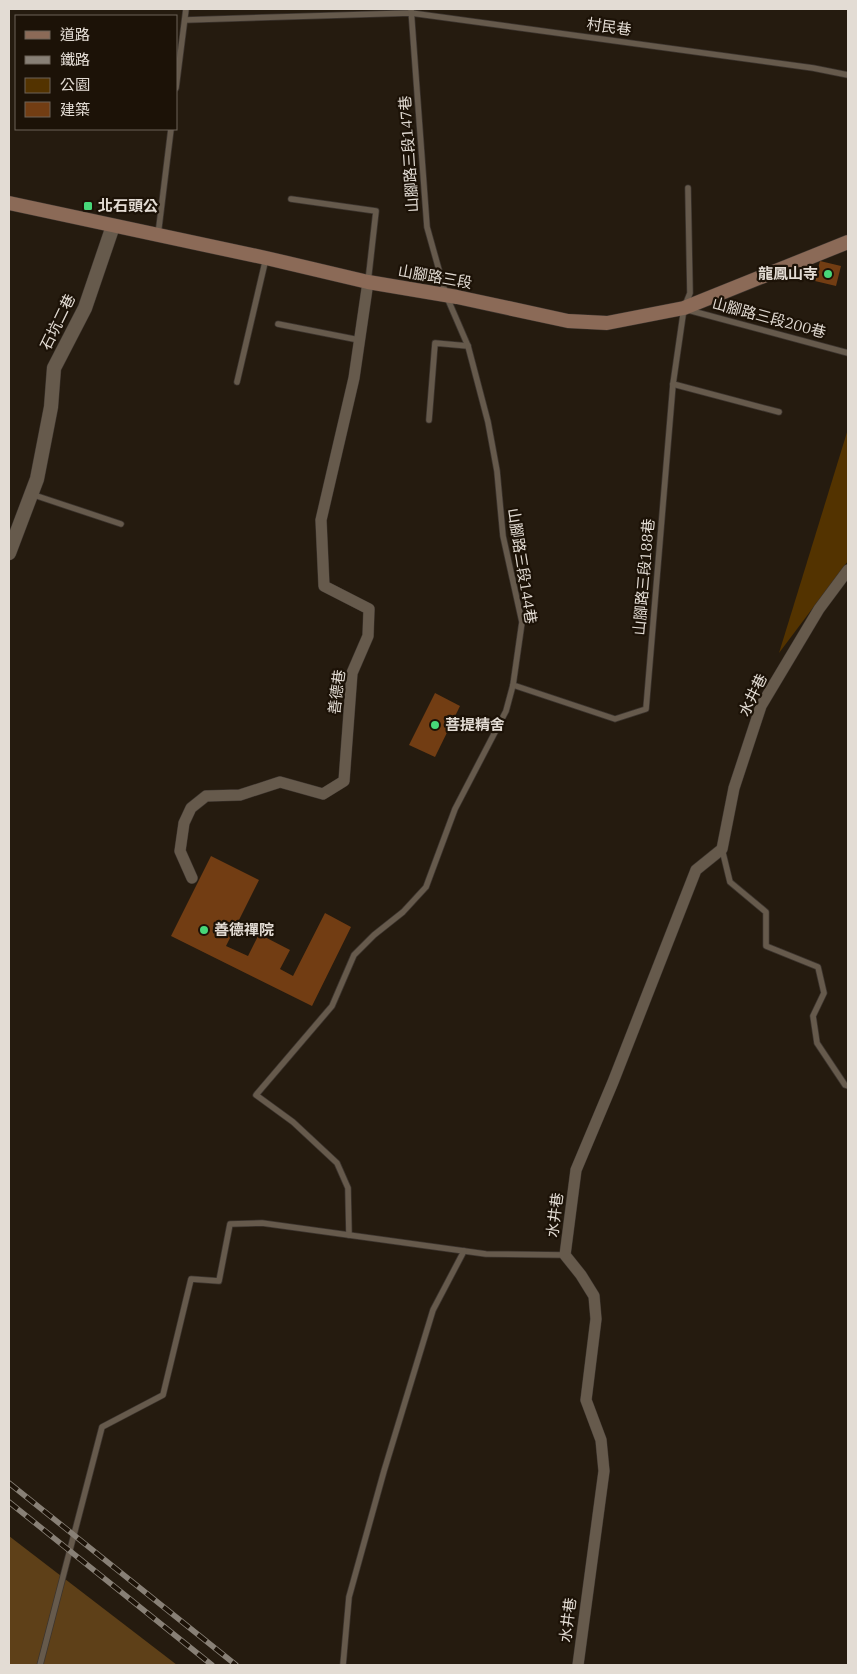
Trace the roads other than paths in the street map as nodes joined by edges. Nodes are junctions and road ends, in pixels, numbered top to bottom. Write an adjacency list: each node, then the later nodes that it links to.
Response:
1 (186, 9): 3 (lane)
2 (411, 11): 3 (lane, 村民巷); 5 (lane, 村民巷); 15 (lane, 山腳路三段147巷)
3 (185, 20): 4 (lane)
4 (178, 73)
5 (848, 75)
6 (171, 130): 11 (lane)
7 (688, 188): 16 (lane, 山腳路三段188巷)
8 (291, 199): 14 (lane)
9 (9, 203): 10 (main road, 山腳路三段)
10 (113, 226): 11 (main road, 山腳路三段); 25 (street, 石坑二巷)
11 (158, 235): 13 (main road, 山腳路三段)
12 (848, 242): 16 (main road, 山腳路三段)
13 (266, 258): 14 (main road, 山腳路三段); 21 (lane)
14 (368, 282): 15 (main road, 山腳路三段); 18 (street, 善德巷)
15 (446, 295): 16 (main road, 山腳路三段); 19 (lane, 山腳路三段144巷)
16 (684, 308): 20 (lane, 山腳路三段200巷); 22 (lane, 山腳路三段188巷)
17 (278, 324): 18 (lane)
18 (359, 340): 31 (street, 善德巷)
19 (468, 346): 24 (lane); 29 (lane, 山腳路三段144巷)
20 (848, 353)
21 (237, 382)
22 (673, 384): 23 (lane); 29 (lane, 山腳路三段188巷)
23 (778, 412)
24 (429, 420)
25 (31, 494): 26 (lane); 27 (street, 石坑二巷)
26 (121, 524)
27 (9, 553)
28 (848, 570): 30 (street, 水井巷)
29 (513, 685): 33 (lane, 山腳路三段144巷)
30 (722, 849): 32 (lane, 水井巷); 35 (street, 水井巷)
31 (192, 878)
32 (848, 1086)
33 (349, 1235): 34 (lane); 36 (lane)
34 (464, 1251): 35 (lane); 37 (lane)
35 (564, 1255): 38 (street, 水井巷)
36 (40, 1665)
37 (343, 1665)
38 (578, 1665)

